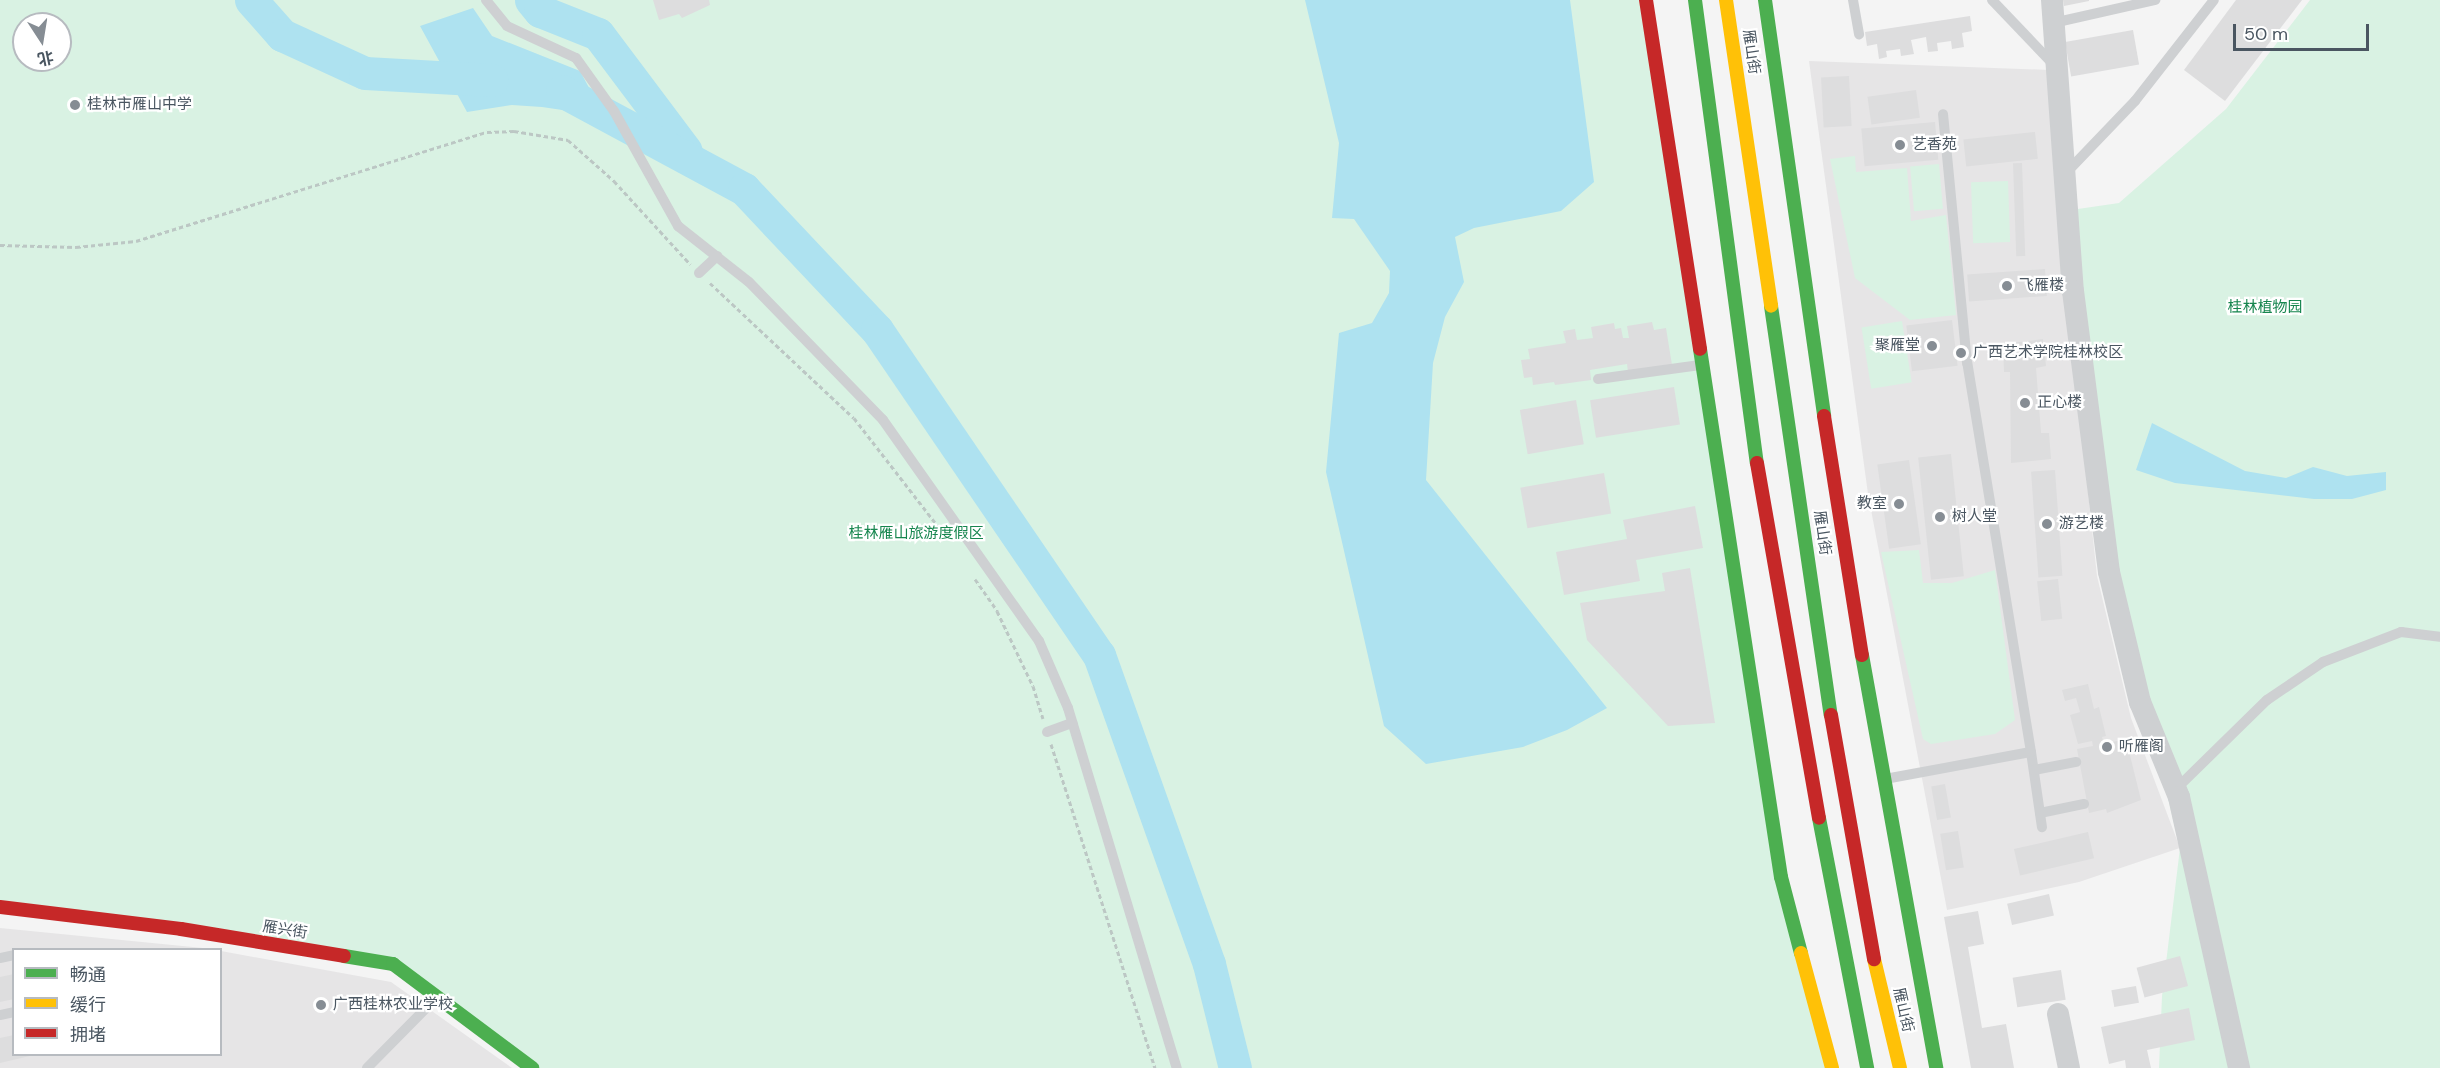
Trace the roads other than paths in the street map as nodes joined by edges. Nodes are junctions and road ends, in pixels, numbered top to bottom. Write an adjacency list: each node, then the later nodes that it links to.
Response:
1 (486, 0): 16 (lane)
2 (1646, 0): 18 (main road)
3 (1695, 0): 38 (main road)
4 (1726, 0): 39 (main road, 雁山街)
5 (1765, 0): 26 (main road)
6 (1853, 0): 12 (lane)
7 (1992, 0): 13 (lane)
8 (2052, 0): 11 (street)
9 (2155, 0): 11 (lane)
10 (2214, 0): 15 (lane)
11 (2053, 22): 13 (street)
12 (1859, 34)
13 (2056, 67): 15 (street)
14 (1943, 114): 23 (lane)
15 (2064, 175): 27 (street)
16 (717, 256): 17 (lane); 21 (lane)
17 (699, 273)
18 (1703, 364): 19 (lane); 37 (main road)
19 (1598, 379)
20 (2440, 637): 27 (lane)
21 (1072, 723): 22 (lane); 36 (lane)
22 (1047, 732)
23 (2031, 752): 25 (lane); 26 (lane)
24 (2076, 762): 25 (lane)
25 (2034, 770): 29 (lane)
26 (1882, 780): 40 (main road)
27 (2176, 790): 42 (street)
28 (2084, 804): 29 (lane)
29 (2040, 813): 30 (lane)
30 (2042, 827)
31 (0, 907): 32 (main road, 雁兴街)
32 (438, 996): 34 (lane); 35 (main road, 雁兴街)
33 (2058, 1014): 41 (street)
34 (368, 1068)
35 (532, 1068)
36 (1177, 1068)
37 (1832, 1068)
38 (1867, 1068)
39 (1900, 1068)
40 (1936, 1068)
41 (2069, 1068)
42 (2239, 1068)

